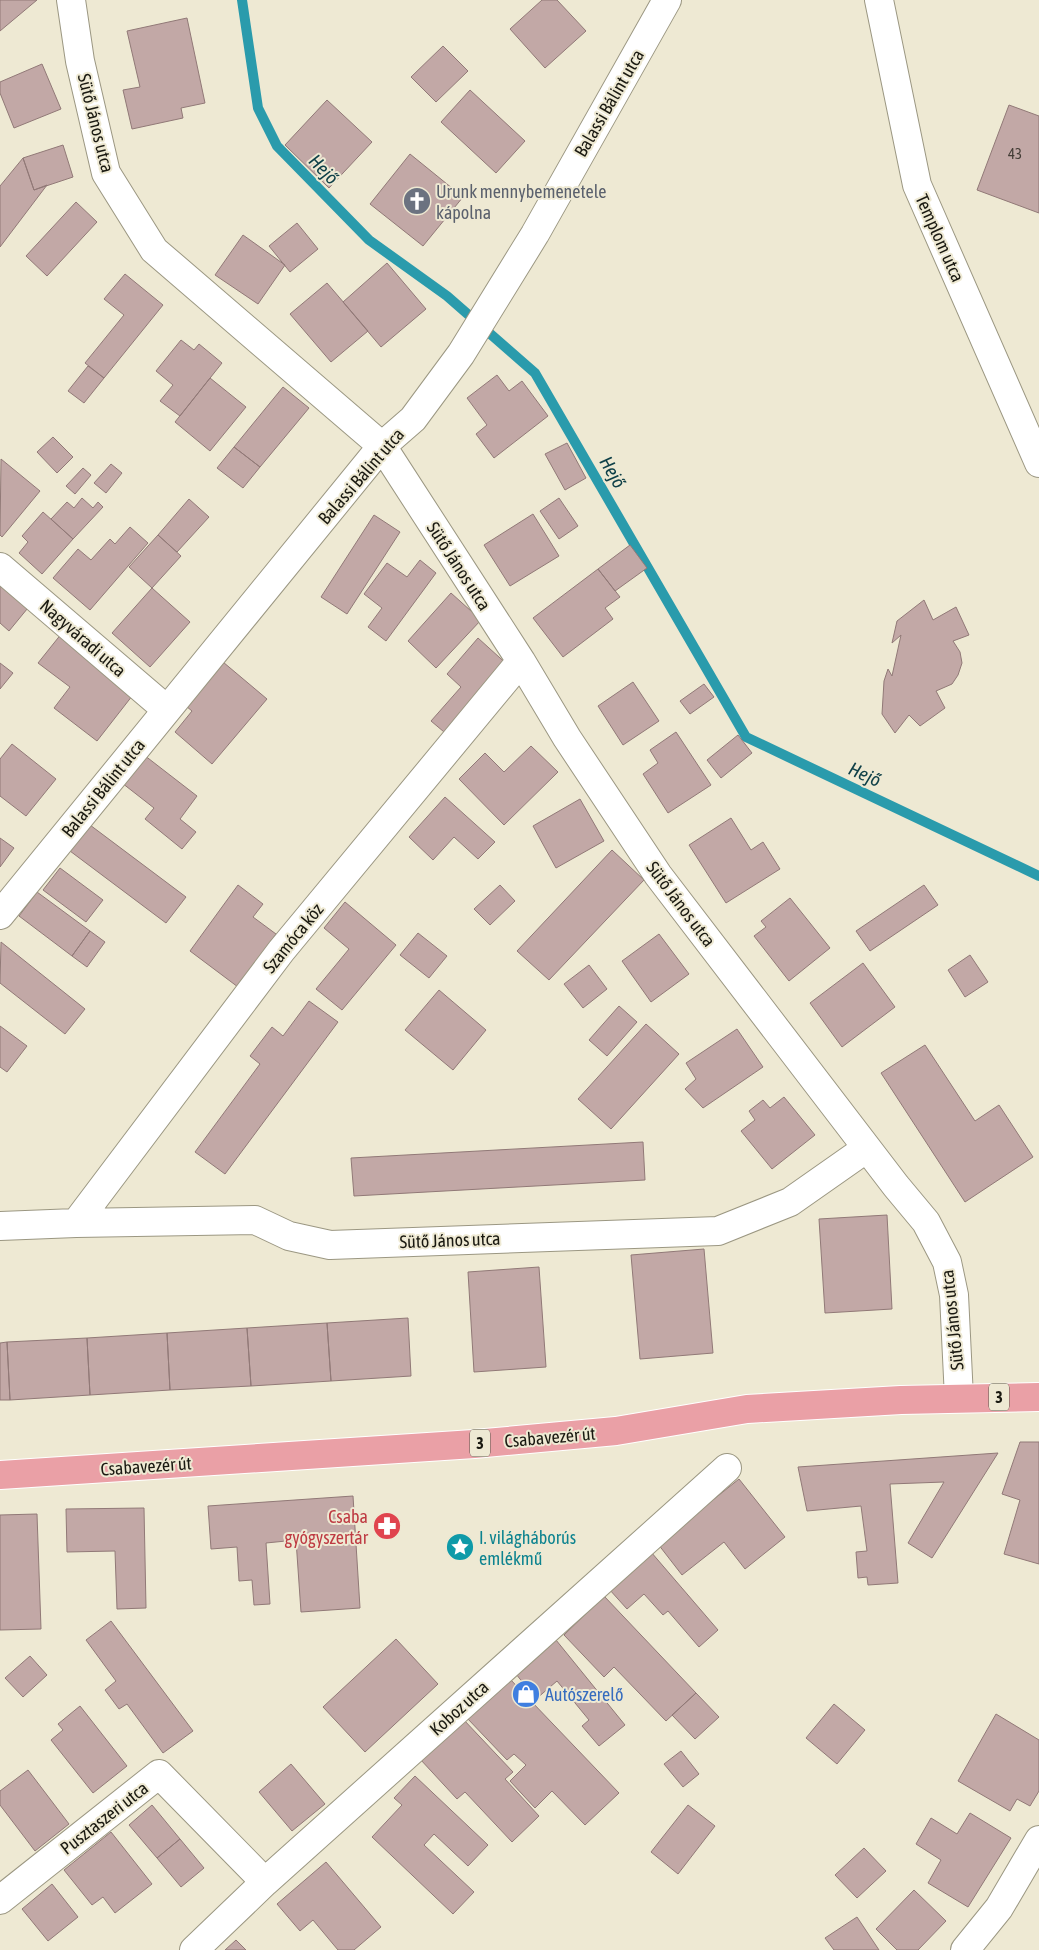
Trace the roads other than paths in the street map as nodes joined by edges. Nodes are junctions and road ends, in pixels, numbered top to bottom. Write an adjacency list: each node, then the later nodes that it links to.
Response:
1 (71, 0): 4 (street, Sütő János utca)
2 (667, 0): 4 (street, Balassi Bálint utca)
3 (879, 0): 5 (street, Templom utca)
4 (382, 446): 7 (street, Sütő János utca); 8 (street, Balassi Bálint utca)
5 (1039, 464)
6 (0, 568): 8 (street, Nagyváradi utca)
7 (521, 661): 10 (street, Sütő János utca); 11 (street, Szamóca köz)
8 (166, 709): 9 (street, Balassi Bálint utca)
9 (0, 915)
10 (867, 1148): 11 (street, Sütő János utca); 14 (street, Sütő János utca)
11 (76, 1222): 12 (street)
12 (0, 1226)
13 (1039, 1396): 14 (main road, Csabavezér út / 3)
14 (959, 1398): 16 (main road, Csabavezér út / 3)
15 (727, 1468): 18 (street, Koboz utca)
16 (0, 1475)
17 (1039, 1840): 21 (street)
18 (265, 1882): 19 (street, Pusztaszeri utca); 20 (street, Koboz utca)
19 (0, 1900)
20 (194, 1950)
21 (965, 1950)

